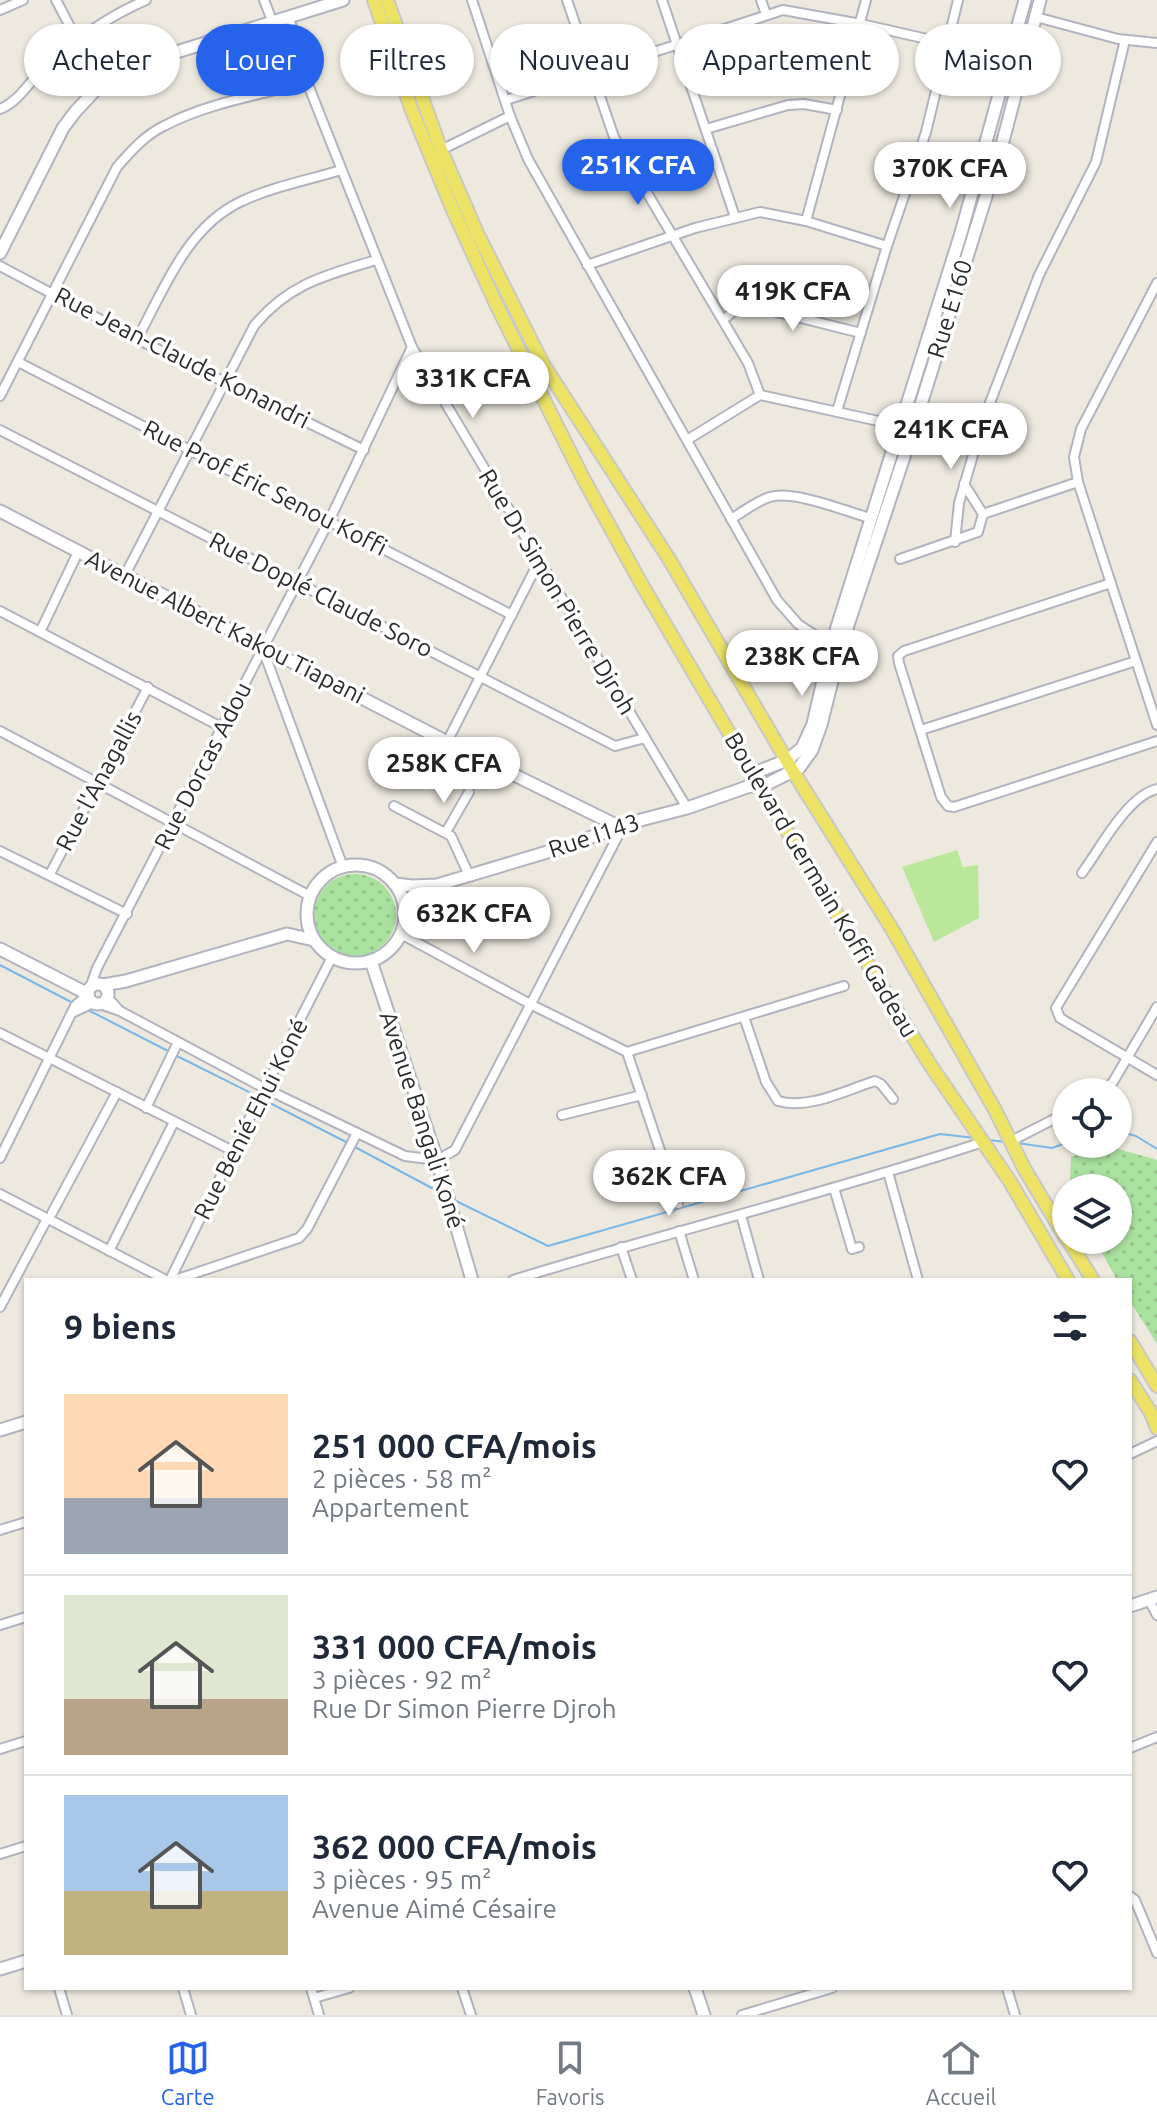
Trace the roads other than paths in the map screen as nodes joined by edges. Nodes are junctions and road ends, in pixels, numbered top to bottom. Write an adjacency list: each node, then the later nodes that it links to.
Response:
1 (23, 0): 16 (street)
2 (56, 0): 21 (street)
3 (146, 0): 22 (street)
4 (264, 0): 20 (street)
5 (343, 0): 18 (street)
6 (374, 0): 108 (main road, Boulevard Germain Koffi Gadeau)
7 (387, 0): 46 (main road, Boulevard Germain Koffi Gadeau)
8 (472, 0): 41 (street)
9 (567, 0): 24 (street)
10 (662, 0): 29 (street)
11 (761, 0): 17 (street)
12 (866, 0): 26 (street)
13 (958, 0): 27 (street)
14 (1025, 0): 28 (street, Rue E160)
15 (1040, 0): 19 (street, Rue E160)
16 (0, 10)
17 (766, 14): 25 (street); 26 (street)
18 (289, 17): 20 (street); 23 (street, Rue Dr Simon Pierre Djroh)
19 (1036, 17): 30 (street); 66 (street, Rue E160)
20 (273, 23): 52 (street)
21 (69, 24)
22 (103, 24)
23 (291, 24)
24 (575, 24)
25 (735, 24)
26 (861, 24)
27 (953, 24)
28 (1019, 24)
29 (674, 34)
30 (1125, 40): 31 (street); 68 (street)
31 (1157, 43)
32 (24, 90): 42 (street)
33 (257, 96): 57 (street)
34 (312, 96): 47 (street, Rue Dr Simon Pierre Djroh)
35 (518, 96): 41 (street)
36 (600, 96): 50 (street)
37 (695, 96): 45 (street)
38 (841, 96): 43 (street)
39 (935, 96): 51 (street)
40 (1000, 96): 69 (street, Rue E160)
41 (506, 100): 44 (street)
42 (0, 109)
43 (837, 110): 45 (street); 49 (street)
44 (510, 116): 46 (street); 54 (street)
45 (706, 129): 48 (street)
46 (441, 150): 105 (main road, Boulevard Germain Koffi Gadeau)
47 (341, 170): 53 (street, Rue Dr Simon Pierre Djroh); 60 (street)
48 (735, 217): 49 (street); 50 (street)
49 (806, 221): 51 (street)
50 (673, 235): 54 (street); 58 (street)
51 (887, 246): 59 (street)
52 (0, 253)
53 (376, 260): 61 (street, Rue Dr Simon Pierre Djroh); 63 (street)
54 (587, 265): 71 (street)
55 (0, 266): 57 (street, Rue Jean-Claude Konandri)
56 (1157, 283): 74 (street)
57 (51, 293): 60 (street, Rue Jean-Claude Konandri); 62 (street)
58 (723, 320): 59 (street); 64 (street)
59 (861, 333): 67 (street)
60 (137, 339): 63 (street, Rue Jean-Claude Konandri)
61 (412, 347): 73 (street, Rue Dorcas Adou); 85 (street, Rue Dr Simon Pierre Djroh)
62 (18, 362): 65 (street); 72 (street, Rue Prof Éric Senou Koffi)
63 (224, 382): 72 (street); 73 (street, Rue Jean-Claude Konandri)
64 (760, 395): 67 (street); 71 (street)
65 (0, 396)
66 (920, 408): 68 (street); 95 (street, Rue E160)
67 (837, 411): 69 (street)
68 (983, 421): 75 (street)
69 (901, 426): 79 (street, Rue E160)
70 (0, 430): 77 (street, Rue Doplé Claude Soro)
71 (687, 440): 80 (street)
72 (189, 450): 77 (street); 81 (street, Rue Prof Éric Senou Koffi)
73 (364, 450): 81 (street, Rue Dorcas Adou)
74 (1078, 482): 78 (street); 88 (street)
75 (964, 484): 78 (street); 82 (street)
76 (0, 511): 83 (street, Avenue Albert Kakou Tiapani)
77 (158, 511): 86 (street); 87 (street, Rue Doplé Claude Soro)
78 (983, 514): 82 (street)
79 (870, 518): 80 (street); 92 (street, Rue E160)
80 (731, 519): 92 (street)
81 (329, 521): 87 (street, Rue Dorcas Adou); 90 (street, Rue Prof Éric Senou Koffi)
82 (955, 542): 84 (street)
83 (78, 552): 86 (street, Avenue Albert Kakou Tiapani); 91 (street)
84 (900, 559)
85 (538, 563): 90 (street); 102 (street, Rue Dr Simon Pierre Djroh)
86 (125, 575): 93 (street, Avenue Albert Kakou Tiapani)
87 (297, 582): 93 (street, Rue Dorcas Adou); 96 (street, Rue Doplé Claude Soro)
88 (1111, 583): 94 (street); 100 (street)
89 (0, 611): 91 (street)
90 (512, 615): 96 (street)
91 (40, 632): 97 (street)
92 (831, 646): 95 (street); 105 (street, Rue E160)
93 (262, 647): 99 (street, Rue Dorcas Adou); 104 (street, Avenue Albert Kakou Tiapani); 118 (street)
94 (1136, 661): 98 (street); 100 (street)
95 (837, 662): 106 (street, Rue E160)
96 (479, 677): 102 (street, Rue Doplé Claude Soro); 104 (street)
97 (148, 687): 99 (street); 107 (street, Rue l'Anagallis)
98 (1157, 725)
99 (223, 728): 113 (street, Rue Dorcas Adou)
100 (921, 730): 103 (street)
101 (0, 731): 107 (street)
102 (645, 738): 112 (street, Rue Dr Simon Pierre Djroh)
103 (1157, 741)
104 (447, 742): 114 (street, Avenue Albert Kakou Tiapani)
105 (787, 760): 106 (main road, Boulevard Germain Koffi Gadeau); 108 (street)
106 (798, 768): 108 (street); 155 (main road, Boulevard Germain Koffi Gadeau)
107 (98, 782): 113 (street); 120 (street, Rue l'Anagallis)
108 (755, 782): 112 (street, Rue I143); 156 (main road, Boulevard Germain Koffi Gadeau)
109 (1157, 789): 119 (street)
110 (469, 792): 115 (street)
111 (394, 806): 115 (street)
112 (687, 808): 114 (street, Rue I143)
113 (175, 822): 124 (street); 127 (street, Rue Dorcas Adou)
114 (622, 828): 121 (street, Rue I143); 136 (street)
115 (446, 832): 121 (street)
116 (1157, 842): 143 (street)
117 (0, 851): 120 (street)
118 (343, 867): 122 (street); 124 (street)
119 (1082, 873)
120 (50, 874): 127 (street)
121 (469, 875): 123 (street, Rue I143)
122 (395, 884): 123 (street, Rue I143); 126 (street)
123 (437, 885): 126 (street, Rue I143)
124 (310, 896): 125 (street)
125 (307, 912): 128 (street); 130 (street)
126 (405, 912): 129 (street)
127 (127, 914): 135 (street, Rue Dorcas Adou)
128 (287, 934): 130 (street); 135 (street)
129 (401, 934): 133 (street); 136 (street)
130 (314, 940): 132 (street)
131 (0, 949): 135 (street)
132 (332, 957): 133 (street); 146 (street, Rue Benié Ehui Koné)
133 (371, 961): 159 (street, Avenue Bangali Koné)
134 (844, 986): 138 (street)
135 (91, 999): 140 (street); 142 (street)
136 (532, 1005): 141 (street); 159 (street)
137 (1157, 1007): 143 (street)
138 (744, 1017): 141 (street); 149 (street)
139 (0, 1033): 142 (street)
140 (178, 1042): 146 (street); 150 (street)
141 (627, 1052): 148 (street)
142 (51, 1059): 147 (street); 158 (street)
143 (1128, 1059): 144 (street); 145 (street)
144 (1157, 1075)
145 (1116, 1078)
146 (266, 1089): 154 (street); 157 (street, Rue Benié Ehui Koné)
147 (117, 1092): 150 (street); 166 (street)
148 (642, 1095): 151 (street); 163 (street)
149 (893, 1099)
150 (146, 1108): 153 (street)
151 (562, 1115)
152 (1052, 1120): 155 (street)
153 (174, 1122): 157 (street); 170 (street)
154 (357, 1133): 159 (street); 176 (street)
155 (1011, 1141): 164 (main road, Boulevard Germain Koffi Gadeau)
156 (983, 1142): 160 (street); 183 (main road, Boulevard Germain Koffi Gadeau)
157 (233, 1151): 175 (street, Rue Benié Ehui Koné)
158 (0, 1158)
159 (437, 1160): 177 (street, Avenue Bangali Koné)
160 (888, 1172): 161 (street); 182 (street)
161 (834, 1188): 165 (street); 169 (street)
162 (0, 1194): 166 (street)
163 (678, 1204)
164 (1052, 1214)
165 (741, 1215): 167 (street); 181 (street)
166 (49, 1216): 170 (street); 172 (street)
167 (679, 1231): 168 (street); 180 (street)
168 (621, 1247): 178 (street); 179 (street)
169 (859, 1247)
170 (109, 1251): 174 (street)
171 (1077, 1254): 184 (main road, Boulevard Germain Koffi Gadeau)
172 (17, 1275): 173 (street); 185 (street)
173 (24, 1278)
174 (166, 1278)
175 (171, 1278)
176 (176, 1278)
177 (471, 1278)
178 (520, 1278)
179 (631, 1278)
180 (693, 1278)
181 (758, 1278)
182 (917, 1278)
183 (1067, 1278)
184 (1092, 1278)
185 (0, 1307)
186 (1132, 1344): 188 (main road)
187 (1132, 1383): 190 (main road)
188 (1157, 1386)
189 (24, 1423): 191 (street)
190 (1157, 1428)
191 (0, 1430)
192 (1157, 1441): 193 (street)
193 (1132, 1453)
194 (24, 1523): 195 (street)
195 (0, 1530)
196 (1153, 1599): 197 (street); 198 (street)
197 (1132, 1605)
198 (1157, 1615)
199 (24, 1618): 200 (street)
200 (0, 1625)
201 (1157, 1737): 203 (street)
202 (24, 1742): 204 (street)
203 (1132, 1747)
204 (0, 1749)
205 (24, 1847): 206 (street)
206 (0, 1854)
207 (1132, 1898): 208 (street)
208 (1157, 1953)
209 (24, 1962): 210 (street)
210 (0, 1969)
211 (60, 1990): 220 (street)
212 (184, 1990): 221 (street)
213 (312, 1990): 219 (street)
214 (342, 1990): 219 (street)
215 (463, 1990): 223 (street)
216 (696, 1990): 224 (street)
217 (825, 1990): 225 (street)
218 (1008, 1990): 226 (street)
219 (314, 1998): 222 (street)
220 (67, 2015)
221 (191, 2015)
222 (319, 2015)
223 (471, 2015)
224 (704, 2015)
225 (742, 2015)
226 (1015, 2015)

